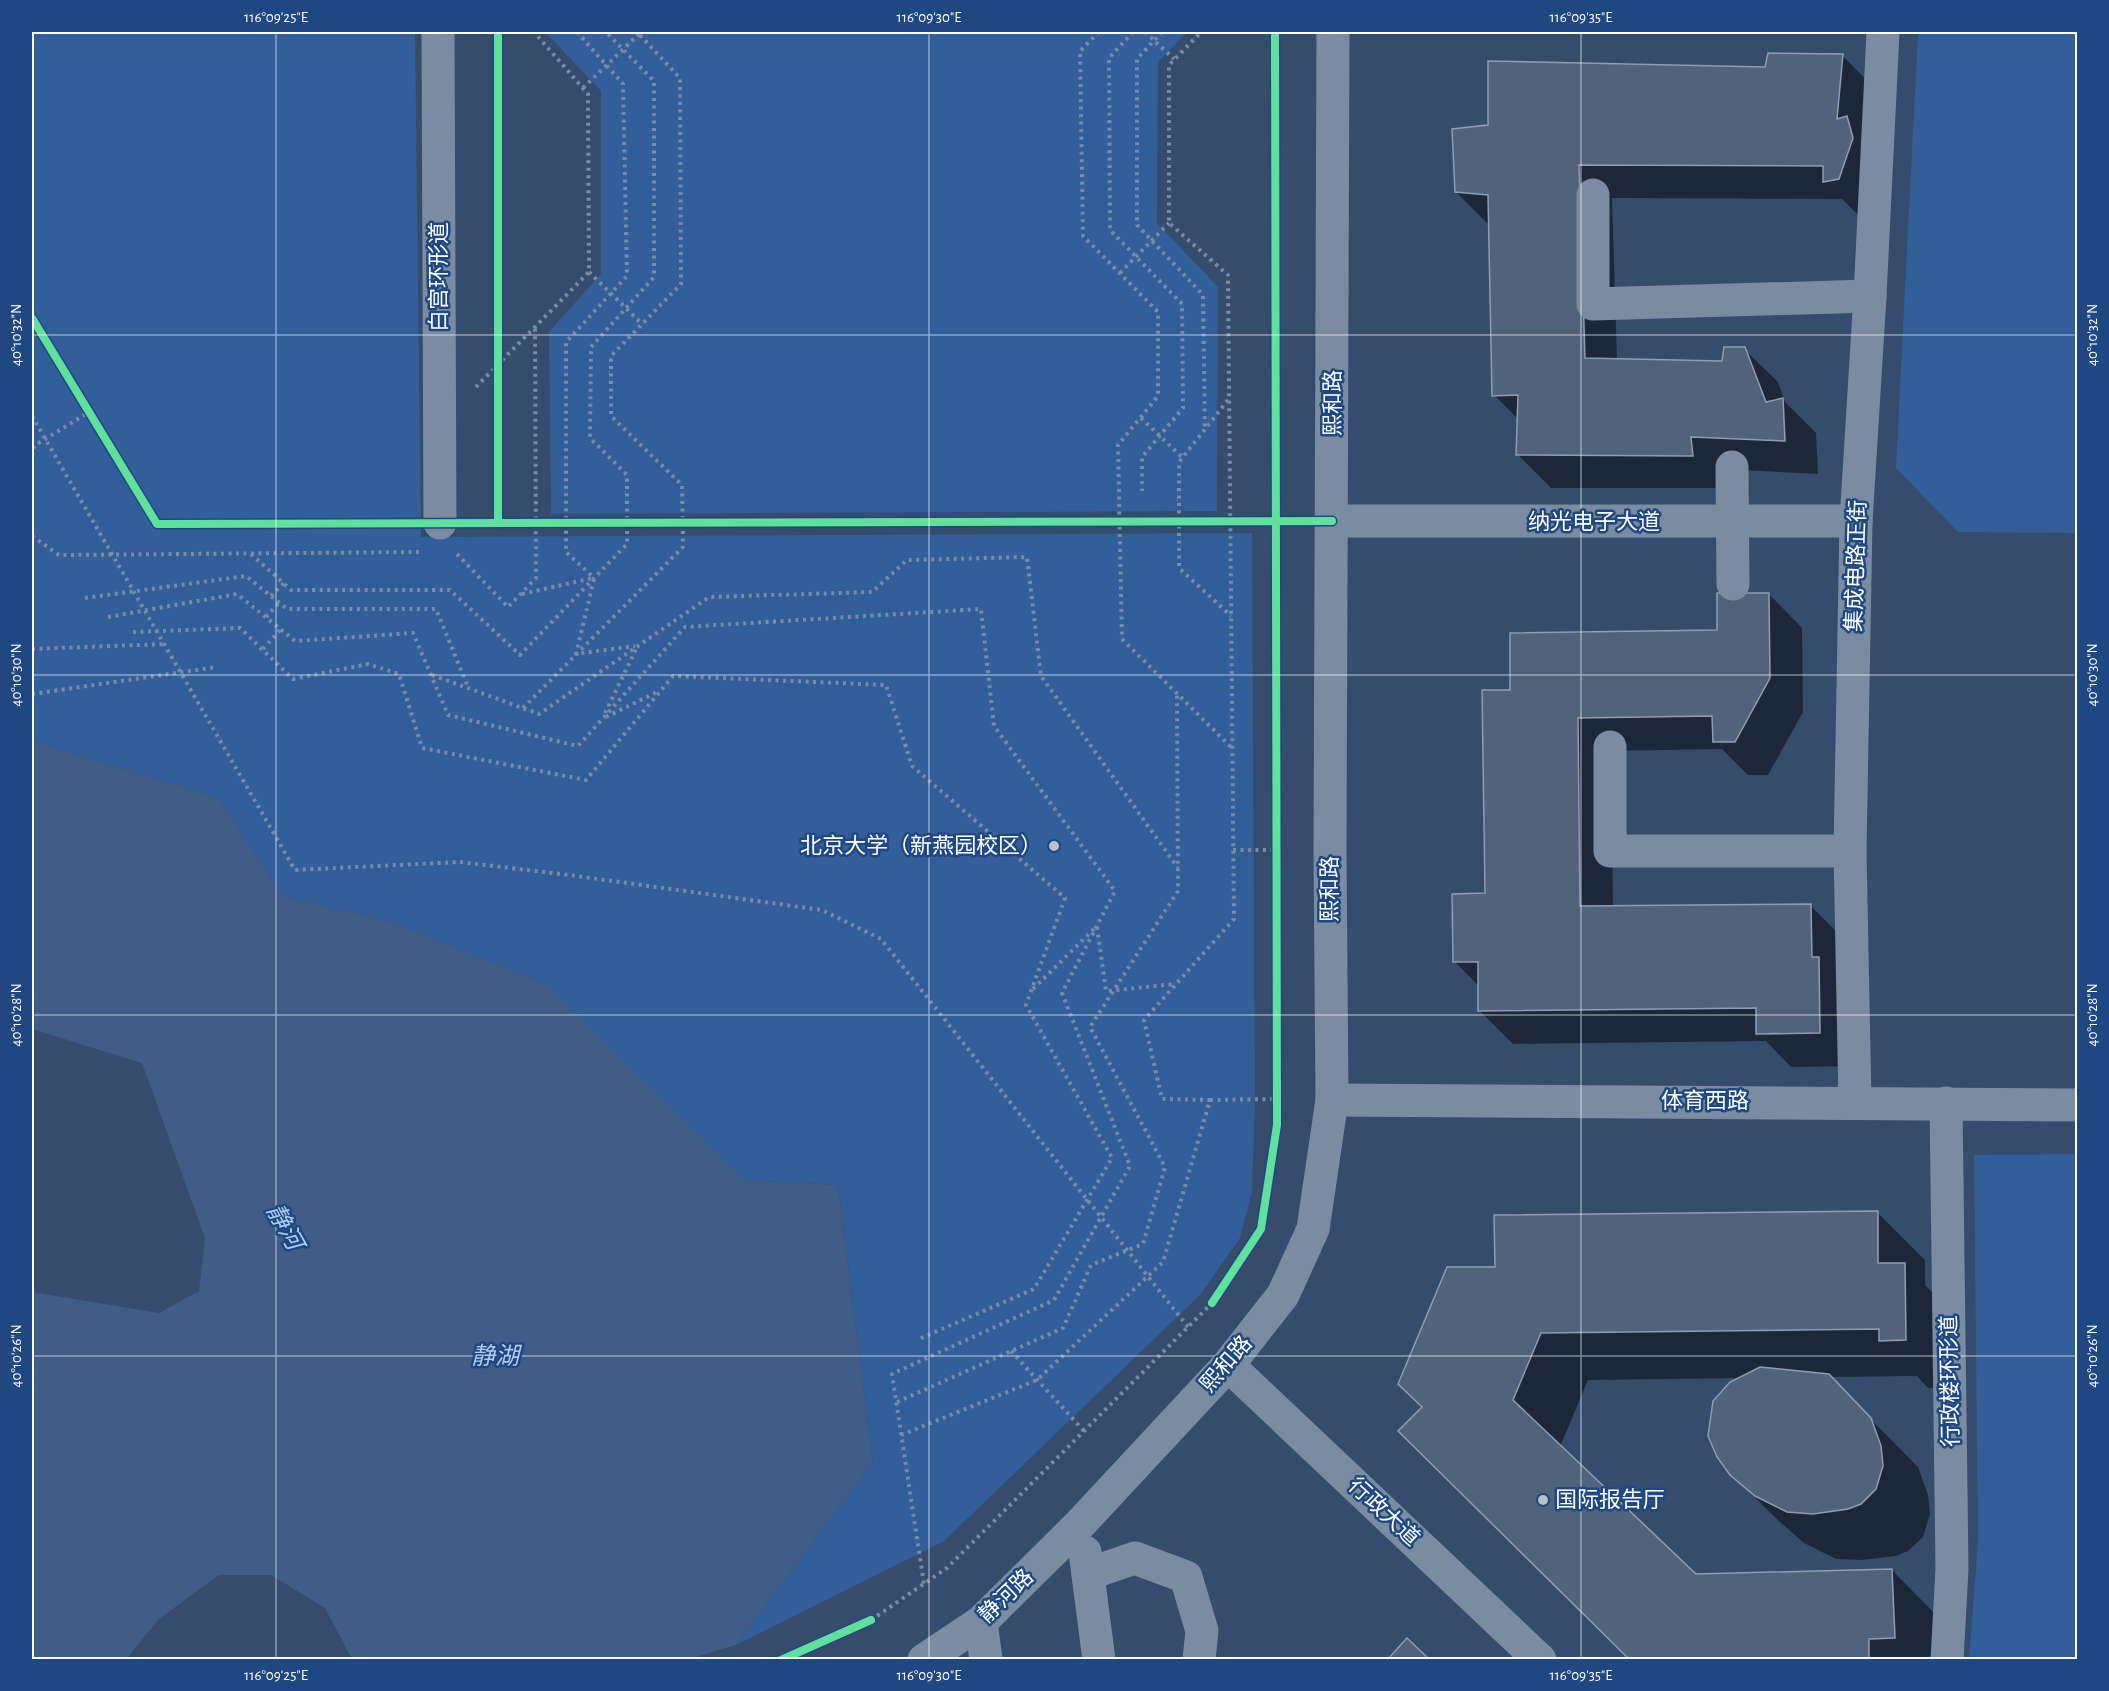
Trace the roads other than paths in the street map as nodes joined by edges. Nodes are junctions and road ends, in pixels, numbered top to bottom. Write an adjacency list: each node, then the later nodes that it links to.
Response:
1 (438, 32): 10 (street, 白宫环形道)
2 (1333, 32): 8 (street, 熙和路)
3 (1883, 32): 5 (street, 集成电路正街)
4 (1593, 195): 5 (street)
5 (1870, 296): 7 (street, 集成电路正街)
6 (1732, 467): 9 (street)
7 (1856, 520): 9 (street, 纳光电子大道); 13 (street, 集成电路正街)
8 (1332, 521): 9 (street, 纳光电子大道); 14 (street, 熙和路)
9 (1732, 522): 11 (street)
10 (439, 542)
11 (1733, 584)
12 (1610, 747): 13 (street)
13 (1850, 851): 15 (street, 集成电路正街)
14 (1332, 1100): 15 (street, 体育西路); 18 (street, 熙和路)
15 (1855, 1102): 16 (street, 体育西路)
16 (1946, 1103): 17 (street, 体育西路); 27 (street, 行政楼环形道)
17 (2078, 1105)
18 (1228, 1365): 19 (street, 熙和路); 26 (street, 行政大道)
19 (1080, 1524): 20 (street); 21 (street, 静河路)
20 (1088, 1574): 24 (street); 25 (street)
21 (981, 1622): 22 (street, 静河路); 23 (street)
22 (924, 1659)
23 (986, 1659)
24 (1099, 1659)
25 (1199, 1659)
26 (1540, 1659)
27 (1947, 1659)

